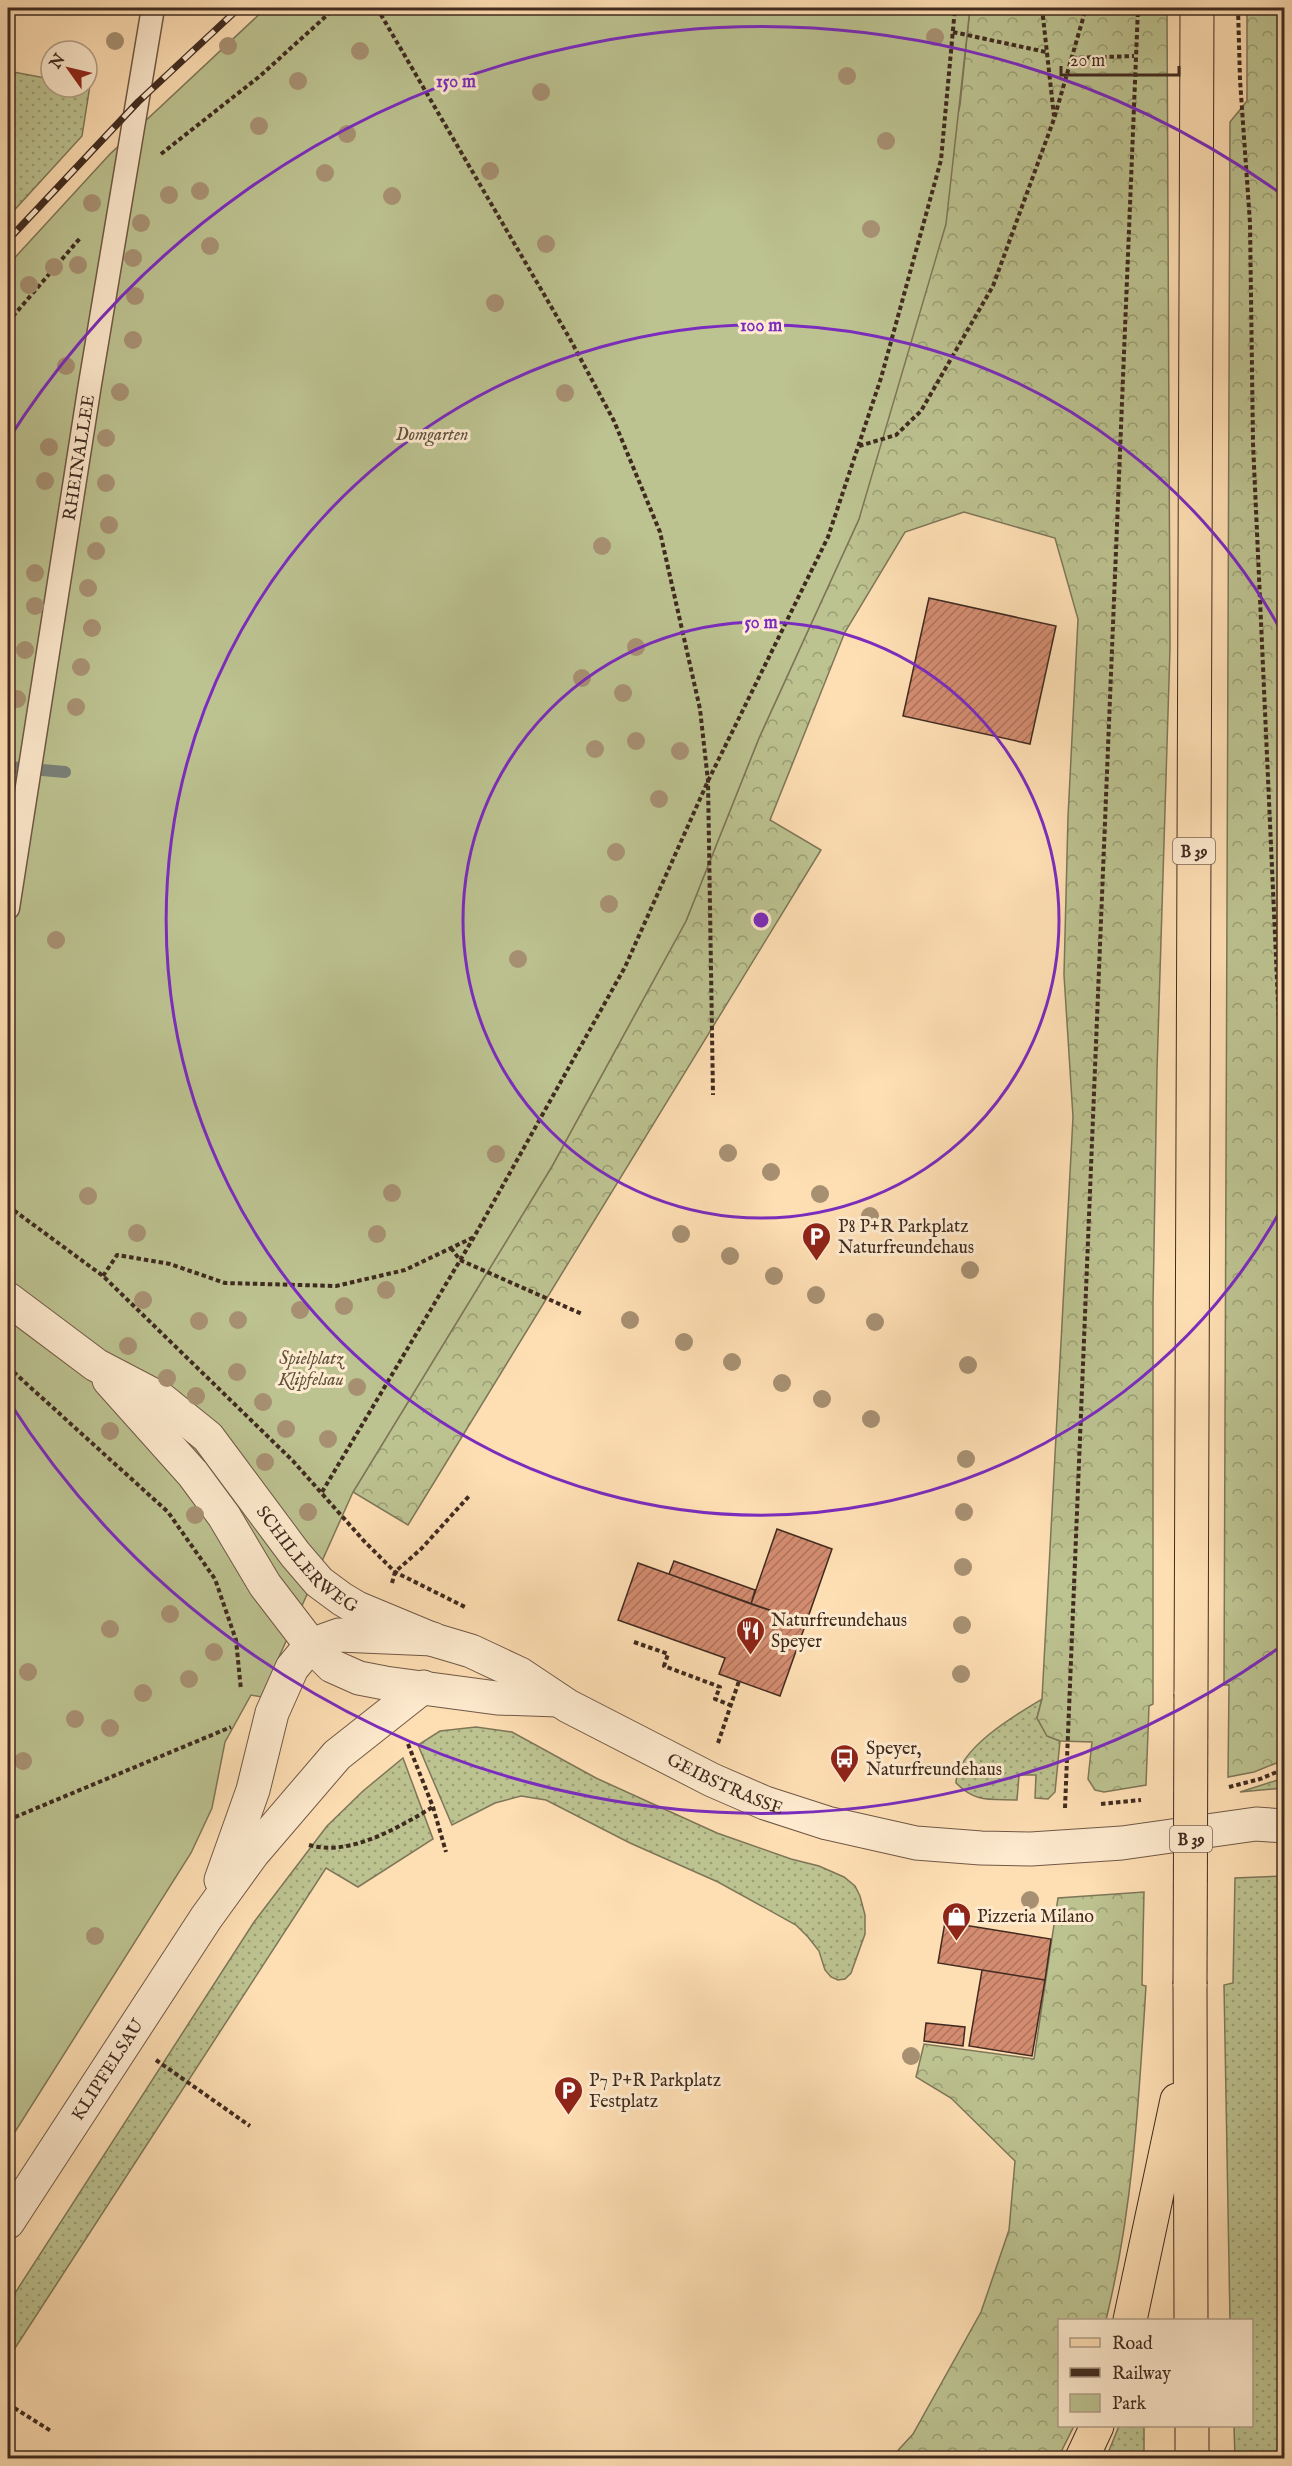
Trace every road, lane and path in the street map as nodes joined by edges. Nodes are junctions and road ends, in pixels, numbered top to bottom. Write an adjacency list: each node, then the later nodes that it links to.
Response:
1 (153, 8): 15 (lane, RHEINALLEE)
2 (335, 8): 15 (path)
3 (377, 8): 19 (path)
4 (956, 8): 10 (path)
5 (1042, 8): 11 (path)
6 (1086, 8): 13 (path)
7 (1138, 8): 12 (path)
8 (1197, 8): 58 (main road, B 39, bridge)
9 (1239, 8): 22 (path)
10 (953, 32): 11 (path); 18 (path)
11 (1047, 52): 14 (path)
12 (1134, 56): 13 (path); 52 (path)
13 (1072, 58): 14 (path)
14 (1054, 119): 18 (path)
15 (124, 186): 20 (lane, RHEINALLEE)
16 (85, 231): 17 (path)
17 (8, 322)
18 (858, 446): 19 (path)
19 (708, 781): 21 (path); 24 (path)
20 (8, 908)
21 (713, 1095)
22 (1284, 1136)
23 (8, 1206): 27 (path)
24 (474, 1237): 25 (path); 26 (path)
25 (451, 1248): 26 (path); 27 (path)
26 (460, 1260): 29 (path); 32 (path)
27 (103, 1276): 32 (path)
28 (8, 1299): 30 (street, SCHILLERWEG)
29 (582, 1314)
30 (96, 1365): 36 (street, SCHILLERWEG); 38 (street, SCHILLERWEG)
31 (8, 1366): 41 (path)
32 (322, 1492): 34 (path)
33 (470, 1495): 34 (path)
34 (395, 1572): 35 (path)
35 (475, 1612)
36 (434, 1640): 38 (street); 42 (street, SCHILLERWEG)
37 (634, 1642): 43 (path)
38 (311, 1645): 40 (street, GEIBSTRASSE); 57 (street, KLIPFELSAU)
39 (739, 1681): 43 (path)
40 (423, 1687): 42 (street, GEIBSTRASSE); 57 (street, KLIPFELSAU)
41 (241, 1691)
42 (558, 1700): 54 (street, GEIBSTRASSE)
43 (730, 1705): 47 (path)
44 (234, 1725): 53 (path)
45 (708, 1738): 47 (path)
46 (407, 1741): 51 (path)
47 (718, 1743): 48 (path)
48 (728, 1748)
49 (1284, 1769): 50 (path)
50 (1260, 1779)
51 (433, 1807): 55 (path); 56 (path)
52 (1053, 1809)
53 (8, 1820)
54 (1284, 1826)
55 (306, 1844)
56 (446, 1852)
57 (206, 1918): 61 (street, KLIPFELSAU)
58 (1191, 2033): 62 (main road); 63 (main road, B 39)
59 (186, 2081): 60 (path)
60 (250, 2126)
61 (8, 2222)
62 (1130, 2319)
63 (1191, 2319)
64 (8, 2404): 67 (path)
65 (1098, 2427): 68 (main road)
66 (1192, 2427): 69 (main road)
67 (51, 2431)
68 (1082, 2458)
69 (1192, 2458)

